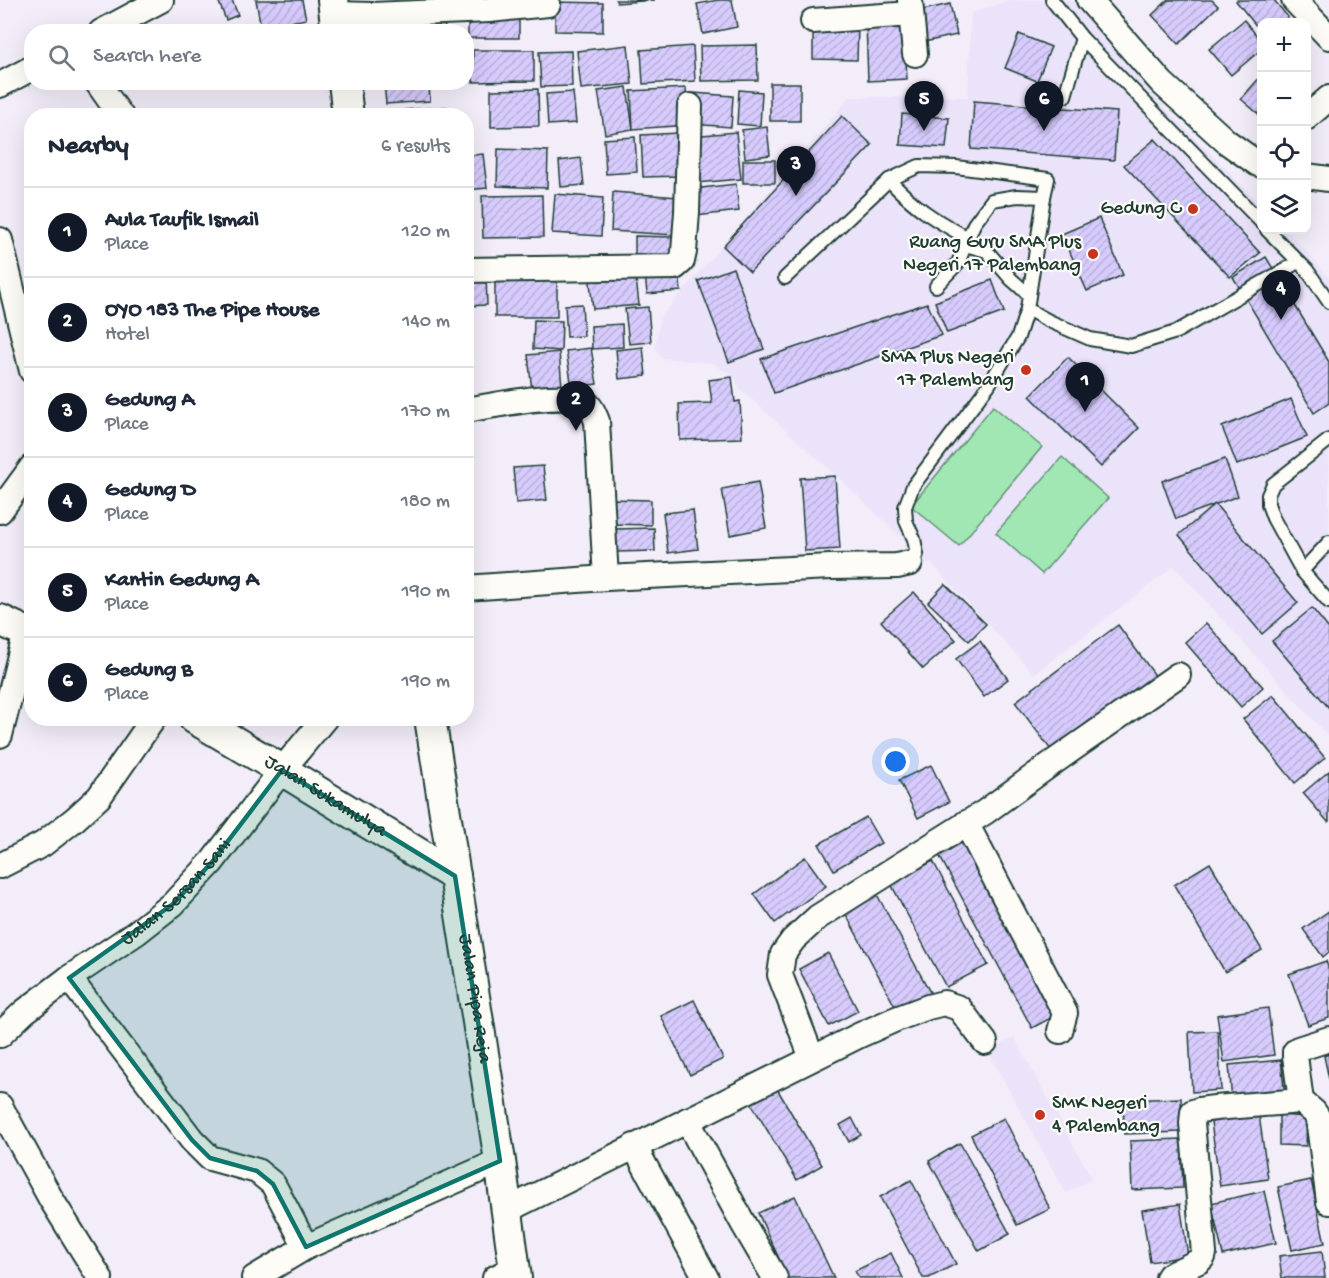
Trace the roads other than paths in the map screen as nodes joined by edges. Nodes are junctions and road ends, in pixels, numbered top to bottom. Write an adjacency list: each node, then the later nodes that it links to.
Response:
1 (1052, 0): 11 (lane)
2 (1089, 0): 23 (street)
3 (1294, 0): 10 (street)
4 (149, 2): 9 (street)
5 (548, 4): 7 (street)
6 (911, 7): 8 (street); 12 (street)
7 (335, 15)
8 (813, 21)
9 (114, 24)
10 (1329, 37)
11 (1082, 38): 17 (lane); 28 (lane)
12 (915, 54)
13 (24, 72): 14 (street)
14 (0, 85)
15 (103, 90): 20 (street)
16 (345, 90): 21 (street)
17 (1065, 96)
18 (1329, 98): 22 (street)
19 (690, 106): 33 (street)
20 (115, 108)
21 (347, 108)
22 (1311, 114)
23 (1257, 161)
24 (1311, 177): 25 (street)
25 (1329, 179)
26 (889, 180): 27 (lane); 31 (lane); 34 (lane)
27 (1044, 198): 31 (lane); 36 (lane)
28 (1257, 218)
29 (1272, 234): 32 (lane)
30 (0, 240): 39 (street)
31 (966, 241): 35 (lane); 36 (lane)
32 (1298, 262): 37 (lane); 38 (lane)
33 (474, 270)
34 (785, 278)
35 (936, 286)
36 (1029, 295): 38 (lane)
37 (1329, 302)
38 (1027, 309): 45 (lane)
39 (24, 338)
40 (474, 409): 47 (street)
41 (1329, 440): 46 (lane)
42 (24, 477): 43 (street)
43 (2, 503)
44 (1329, 542): 46 (lane)
45 (910, 563): 47 (street)
46 (1302, 571): 49 (lane)
47 (606, 578): 48 (street)
48 (474, 587)
49 (1329, 602)
50 (19, 629): 56 (street)
51 (1178, 675): 58 (street)
52 (148, 726): 59 (street)
53 (208, 726): 57 (street, Jalan Sukamulya)
54 (318, 726): 57 (street, Jalan Sersan Sani)
55 (431, 726): 60 (street, Jalan Pipa Reja)
56 (0, 735)
57 (282, 770): 60 (street, Jalan Sukamulya); 61 (street, Jalan Sersan Sani)
58 (976, 818): 62 (street); 66 (street)
59 (0, 866)
60 (455, 876): 71 (street, Jalan Pipa Reja)
61 (69, 978): 63 (street, Jalan Sersan Sani); 74 (street)
62 (1060, 1031)
63 (0, 1035)
64 (1329, 1039): 67 (street)
65 (985, 1042): 66 (street)
66 (812, 1058): 69 (street)
67 (1301, 1101): 72 (street); 80 (street)
68 (0, 1106): 76 (street)
69 (687, 1120): 70 (street); 79 (street)
70 (634, 1146): 73 (street); 78 (street)
71 (500, 1161): 73 (street, Jalan Pipa Reja); 74 (street)
72 (1329, 1202)
73 (507, 1210): 75 (street, Jalan Pipa Reja)
74 (306, 1247): 77 (street)
75 (508, 1275)
76 (100, 1278)
77 (254, 1278)
78 (706, 1278)
79 (775, 1278)
80 (1168, 1278)

